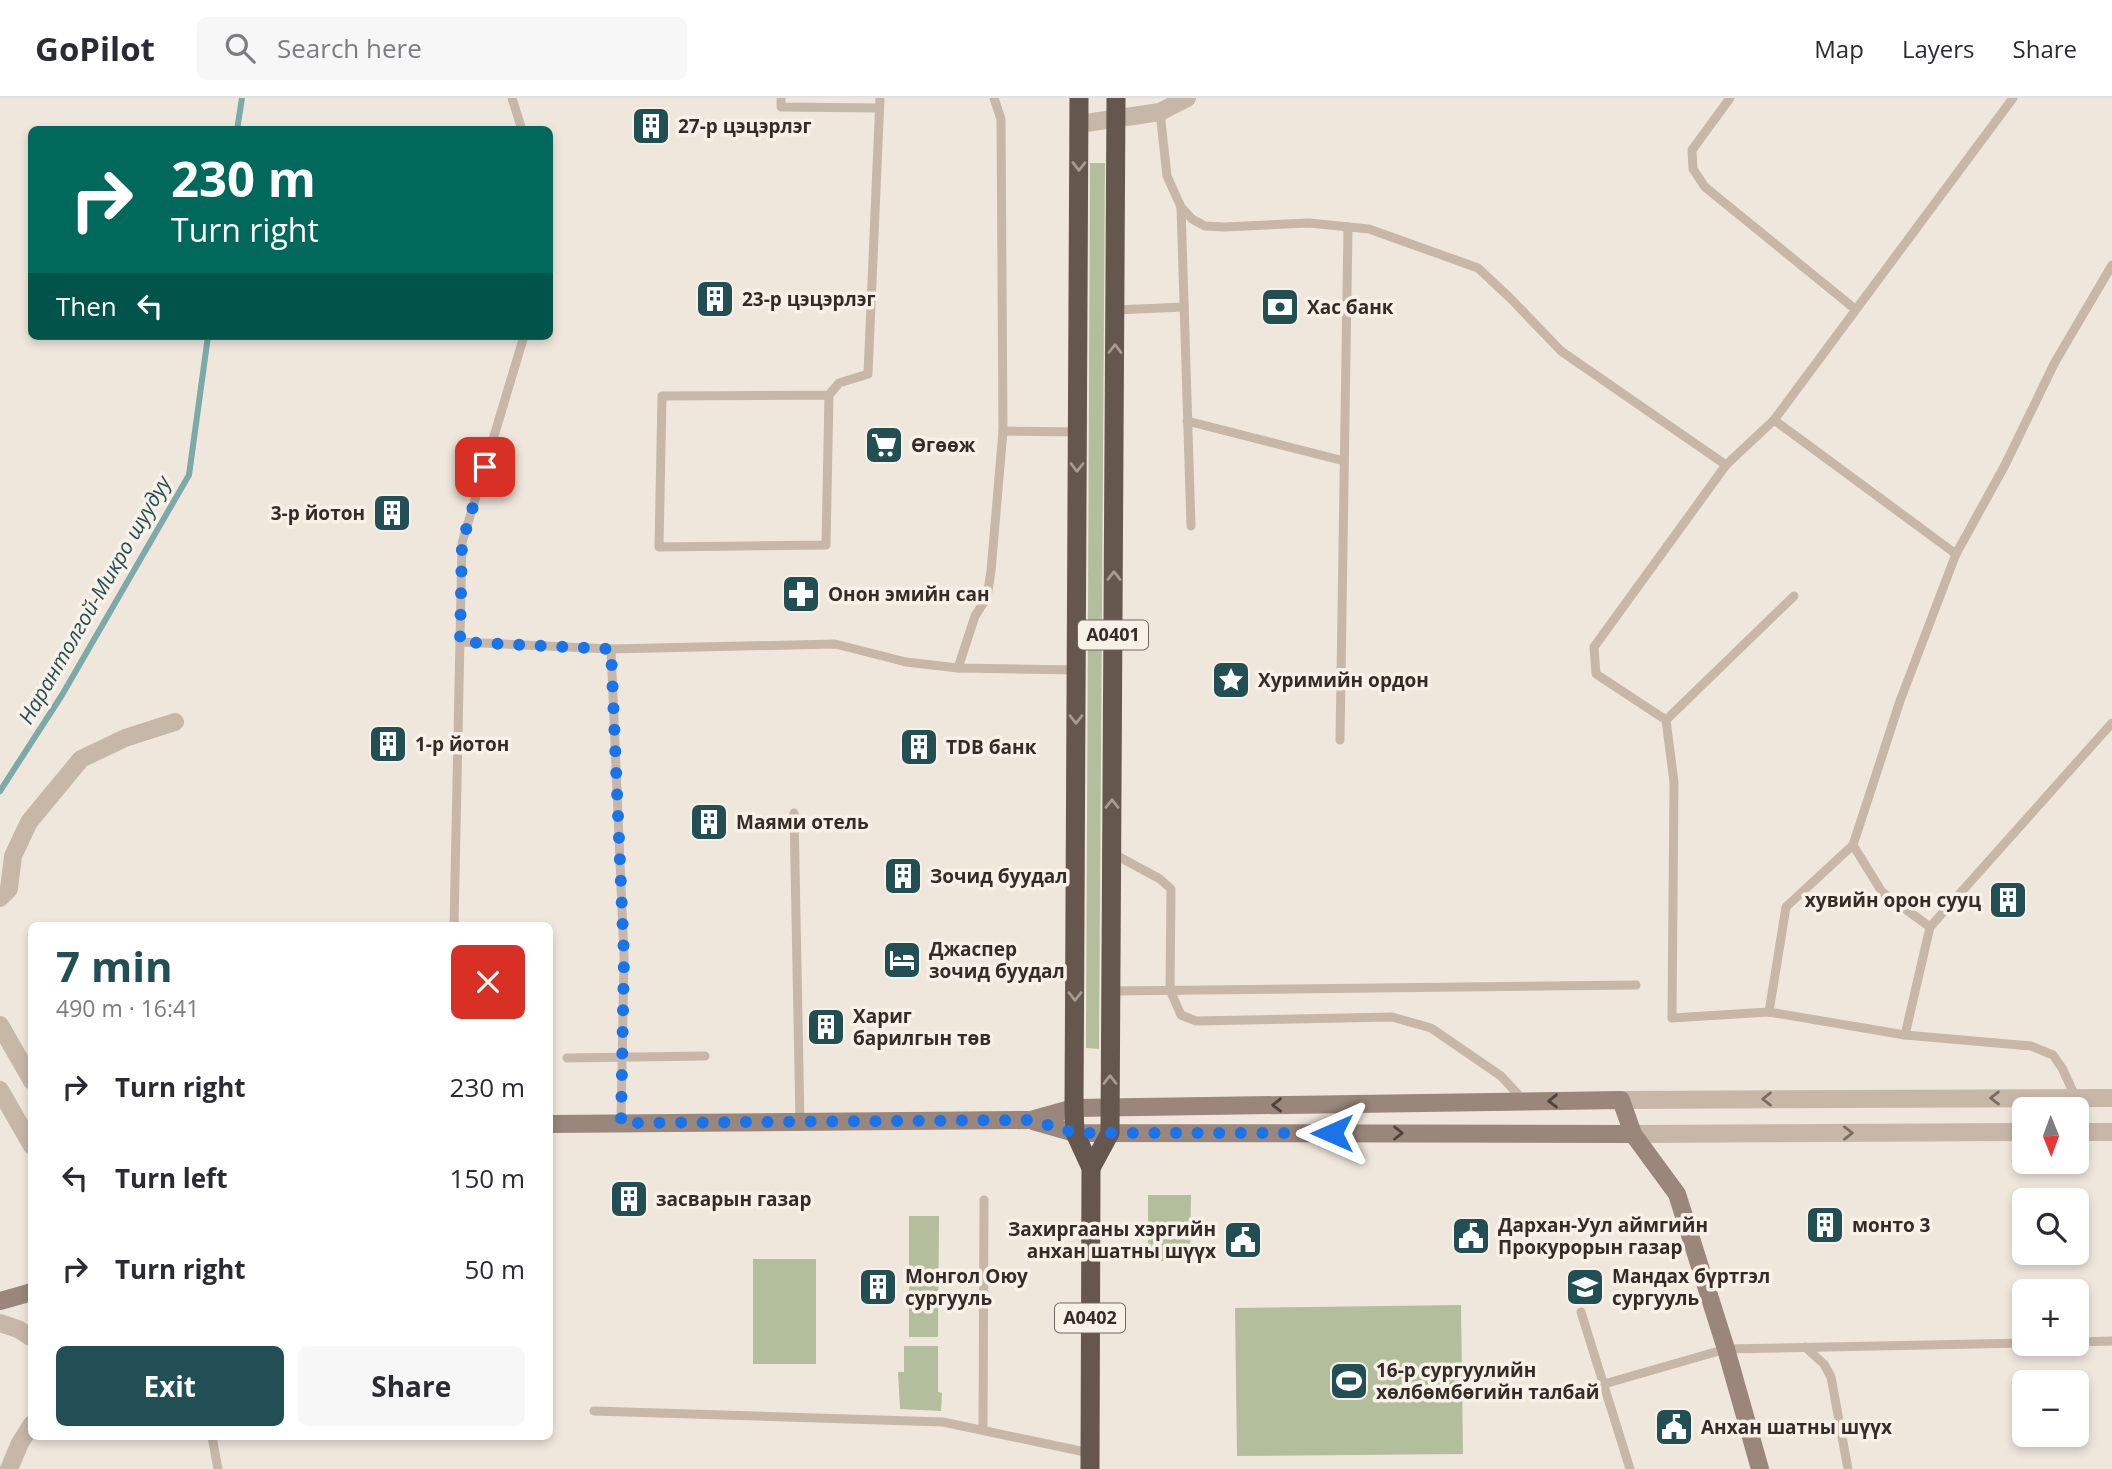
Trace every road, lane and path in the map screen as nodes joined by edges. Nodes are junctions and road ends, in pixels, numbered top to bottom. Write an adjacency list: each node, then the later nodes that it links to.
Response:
1 (512, 98): 14 (lane)
2 (780, 98): 10 (lane)
3 (880, 98): 10 (lane)
4 (994, 98): 25 (lane)
5 (1079, 98): 13 (highway, A0401)
6 (1116, 98): 12 (highway, A0401)
7 (1730, 98): 19 (lane)
8 (2013, 98): 19 (lane)
9 (1183, 99): 11 (street)
10 (878, 108): 22 (lane)
11 (1160, 112): 12 (street); 15 (lane)
12 (1117, 119): 13 (street); 20 (highway, A0401)
13 (1079, 124): 26 (highway, A0401, one-way to 26)
14 (521, 126)
15 (1181, 206): 16 (lane); 18 (lane)
16 (1348, 227): 27 (lane); 28 (lane)
17 (2112, 265): 30 (lane)
18 (1184, 307): 20 (lane); 24 (lane)
19 (1855, 309): 23 (lane)
20 (1115, 310): 42 (highway, A0401, one-way to 20)
21 (523, 340): 32 (lane)
22 (829, 395): 22 (lane)
23 (1774, 420): 28 (lane); 30 (lane)
24 (1187, 421): 27 (lane); 29 (lane)
25 (1003, 431): 26 (lane); 34 (lane)
26 (1077, 432): 35 (highway, A0401, one-way to 35)
27 (1344, 461): 39 (lane)
28 (1726, 465): 36 (lane)
29 (1191, 526)
30 (1956, 554): 41 (lane)
31 (1794, 597): 36 (lane)
32 (460, 642): 33 (lane); 44 (lane)
33 (611, 649): 34 (lane); 53 (lane)
34 (958, 668): 35 (lane)
35 (1076, 670): 64 (highway, A0401, one-way to 64)
36 (1666, 720): 49 (lane)
37 (174, 722): 43 (street)
38 (2112, 723): 45 (lane)
39 (1340, 740)
40 (794, 813): 66 (lane)
41 (1853, 845): 45 (lane); 49 (lane)
42 (1112, 853): 47 (highway, A0401); 48 (lane)
43 (0, 898)
44 (454, 922)
45 (1930, 927): 51 (lane)
46 (1636, 985): 48 (lane)
47 (1111, 990): 48 (lane); 63 (highway, A0401, one-way to 47)
48 (1170, 990): 62 (lane)
49 (1769, 1012): 51 (lane)
50 (0, 1025): 55 (street)
51 (1905, 1035): 57 (lane)
52 (705, 1056): 53 (lane)
53 (621, 1057): 54 (lane); 67 (lane)
54 (567, 1058)
55 (28, 1069)
56 (0, 1090): 75 (street)
57 (2076, 1097)
58 (2012, 1098): 61 (street, one-way to 61)
59 (2090, 1098): 60 (street)
60 (2112, 1098)
61 (1621, 1100): 62 (main road, one-way to 62); 74 (main road)
62 (1524, 1101): 63 (main road, one-way to 63)
63 (1110, 1107): 64 (main road); 73 (highway, A0401)
64 (1074, 1108): 65 (main road); 72 (highway, A0401)
65 (1031, 1120): 66 (main road); 72 (main road)
66 (800, 1122): 67 (main road)
67 (621, 1123): 68 (main road)
68 (553, 1124)
69 (2012, 1132): 74 (street, one-way to 69)
70 (2090, 1132): 71 (street)
71 (2112, 1132)
72 (1075, 1133): 73 (main road); 76 (highway, A0401)
73 (1110, 1133): 74 (main road, one-way to 74); 76 (highway, A0401)
74 (1633, 1134): 87 (main road)
75 (28, 1139)
76 (1091, 1168): 93 (highway, A0402)
77 (984, 1200): 91 (lane)
78 (28, 1293): 79 (main road)
79 (0, 1301)
80 (1581, 1312): 88 (lane)
81 (0, 1323): 82 (street)
82 (28, 1335)
83 (2112, 1341): 84 (lane)
84 (2089, 1342)
85 (2012, 1343): 86 (lane)
86 (1805, 1347): 87 (lane); 98 (lane)
87 (1726, 1349): 88 (lane); 97 (main road)
88 (1604, 1384): 96 (lane)
89 (594, 1411): 91 (lane)
90 (28, 1430): 94 (street)
91 (983, 1430): 93 (lane)
92 (213, 1440): 95 (lane)
93 (1090, 1461)
94 (9, 1469)
95 (218, 1469)
96 (1630, 1469)
97 (1760, 1469)
98 (1848, 1469)

